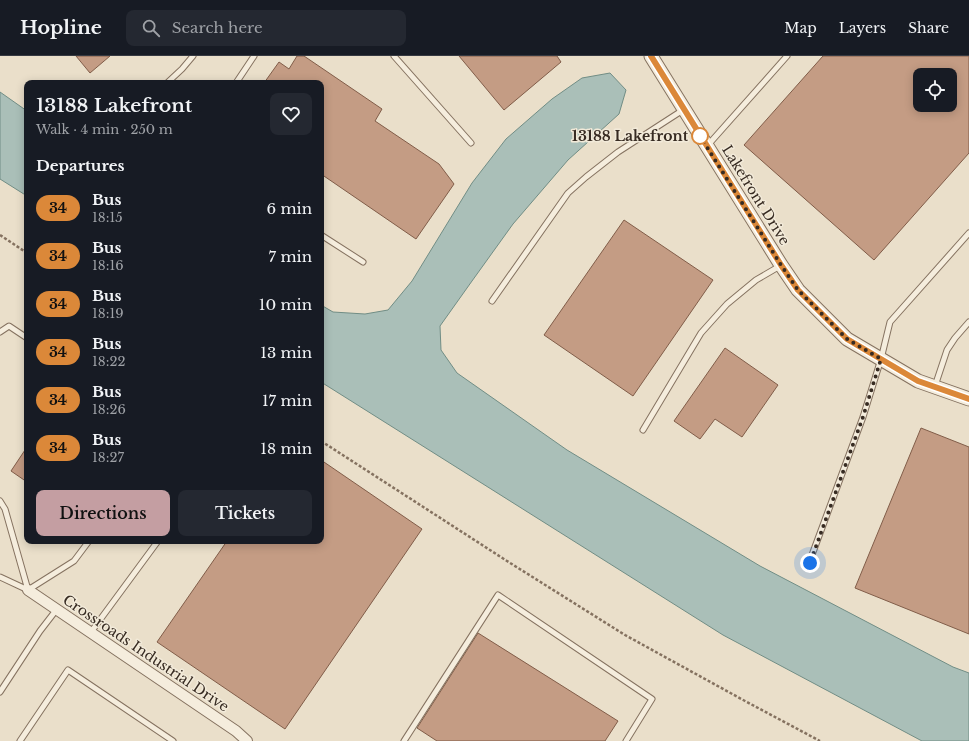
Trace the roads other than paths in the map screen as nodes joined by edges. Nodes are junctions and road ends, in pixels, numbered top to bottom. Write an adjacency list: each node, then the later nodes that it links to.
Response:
1 (193, 56): 6 (lane)
2 (254, 56): 7 (lane)
3 (394, 56): 9 (lane)
4 (651, 56): 8 (street, Lakefront Drive)
5 (787, 56): 10 (lane)
6 (170, 80)
7 (238, 80)
8 (684, 109): 10 (street, Lakefront Drive); 15 (lane)
9 (471, 143)
10 (707, 146): 14 (street, Lakefront Drive)
11 (969, 233): 19 (lane)
12 (324, 237): 13 (lane)
13 (363, 262)
14 (781, 265): 19 (street, Lakefront Drive); 22 (lane)
15 (492, 300)
16 (969, 322): 20 (lane)
17 (0, 332): 18 (lane)
18 (24, 336)
19 (881, 359): 20 (street, Lakefront Drive); 26 (lane)
20 (935, 387): 21 (street, Lakefront Drive)
21 (969, 399)
22 (643, 430)
23 (0, 501): 28 (lane)
24 (88, 544): 28 (lane)
25 (156, 544): 30 (lane)
26 (810, 563)
27 (0, 577): 28 (lane)
28 (28, 590): 29 (street, Crossroads Industrial Drive)
29 (57, 609): 30 (street, Crossroads Industrial Drive); 31 (lane)
30 (91, 632): 34 (street, Crossroads Industrial Drive)
31 (0, 692)
32 (20, 741): 33 (lane)
33 (172, 741)
34 (247, 741)
35 (404, 741): 36 (lane)
36 (626, 741)

